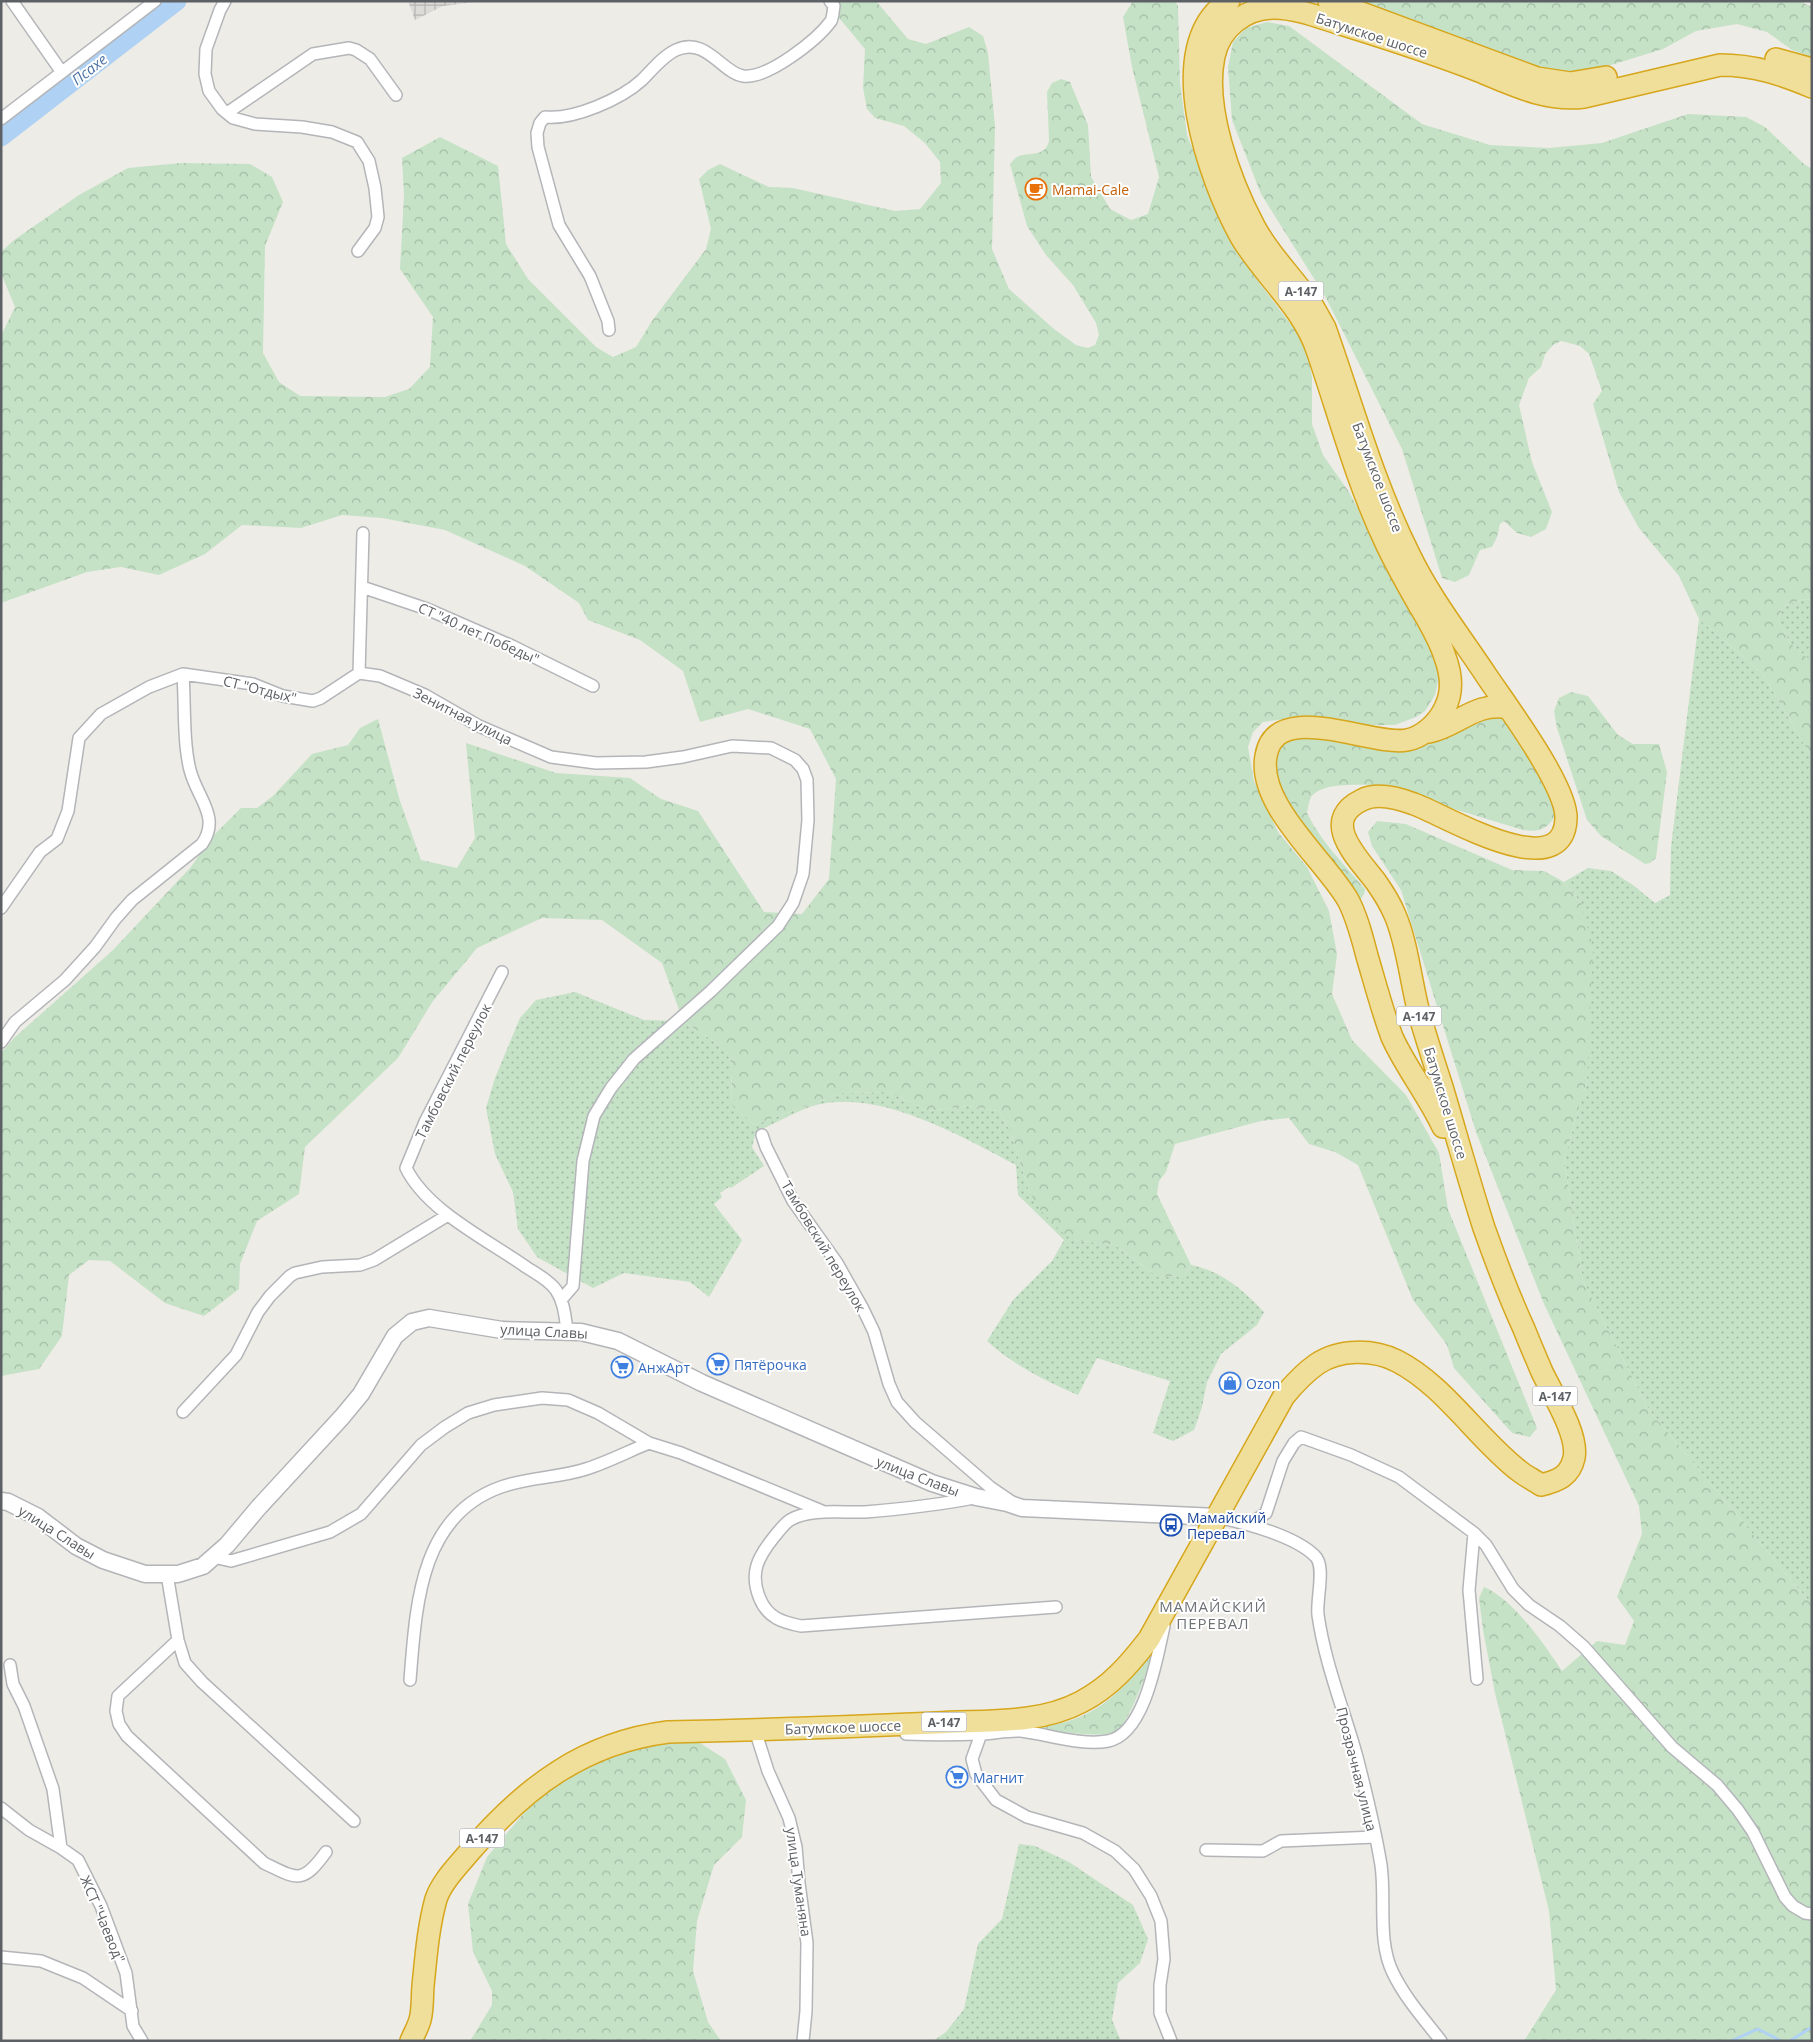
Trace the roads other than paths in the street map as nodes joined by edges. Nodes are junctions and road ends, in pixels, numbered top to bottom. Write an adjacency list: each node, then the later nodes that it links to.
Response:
1 (12, 1): 8 (street)
2 (155, 1): 8 (street)
3 (225, 1): 11 (street)
4 (830, 1): 14 (street)
5 (1229, 1): 21 (highway, Батумское шоссе / А-147)
6 (1329, 1): 7 (highway, Батумское шоссе)
7 (1812, 69)
8 (61, 72): 12 (street)
9 (1812, 86): 20 (highway, Батумское шоссе / А-147)
10 (396, 95): 11 (street)
11 (227, 113): 13 (street)
12 (1, 118)
13 (358, 251)
14 (609, 330)
15 (363, 533): 16 (street)
16 (362, 587): 17 (street); 19 (street, СТ "40 лет Победы")
17 (359, 672): 18 (street, СТ "Отдых"); 30 (street, Зенитная улица)
18 (183, 674): 22 (street); 24 (street)
19 (593, 686)
20 (1508, 708): 21 (highway); 25 (highway, Батумское шоссе / А-147)
21 (1424, 733): 26 (highway, Батумское шоссе / А-147)
22 (1, 908)
23 (502, 972): 29 (street, Тамбовский переулок)
24 (1, 1042)
25 (1429, 1047): 26 (highway); 28 (highway, Батумское шоссе / А-147)
26 (1399, 1053): 28 (highway, Батумское шоссе / А-147)
27 (762, 1135): 36 (street, Тамбовский переулок)
28 (1478, 1210): 38 (highway, Батумское шоссе / А-147)
29 (448, 1215): 30 (street, Тамбовский переулок); 32 (street)
30 (561, 1300): 31 (street, Тамбовский переулок)
31 (567, 1330): 34 (street, улица Славы); 41 (street, улица Славы)
32 (183, 1412)
33 (650, 1443): 37 (street); 41 (street); 48 (street)
34 (976, 1497): 36 (street, улица Славы); 37 (street)
35 (1, 1501): 42 (street, улица Славы)
36 (1022, 1508): 38 (street, улица Славы)
37 (822, 1512): 44 (street)
38 (1217, 1517): 39 (street, Прозрачная улица); 43 (highway, Батумское шоссе / А-147)
39 (1250, 1524): 40 (street); 54 (street, Прозрачная улица)
40 (1474, 1533): 47 (street); 58 (street)
41 (213, 1557): 42 (street, улица Славы)
42 (167, 1574): 45 (street)
43 (1169, 1602): 49 (highway, Батумское шоссе / А-147); 51 (street)
44 (1056, 1607)
45 (178, 1640): 53 (street); 57 (street)
46 (10, 1665): 55 (street)
47 (1477, 1678)
48 (410, 1680)
49 (866, 1726): 50 (highway, Батумское шоссе / А-147); 51 (street)
50 (755, 1730): 62 (highway, Батумское шоссе / А-147); 63 (street, улица Туманяна)
51 (981, 1734): 64 (street)
52 (1, 1808): 55 (street, ЖСТ "Чаевод")
53 (354, 1821)
54 (1375, 1837): 56 (street); 65 (street, Прозрачная улица)
55 (61, 1848): 60 (street, ЖСТ "Чаевод")
56 (1206, 1850)
57 (326, 1852)
58 (1812, 1914)
59 (1, 1957): 60 (street)
60 (132, 2011): 61 (street)
61 (142, 2041)
62 (411, 2041)
63 (804, 2041)
64 (1171, 2041)
65 (1441, 2041)

